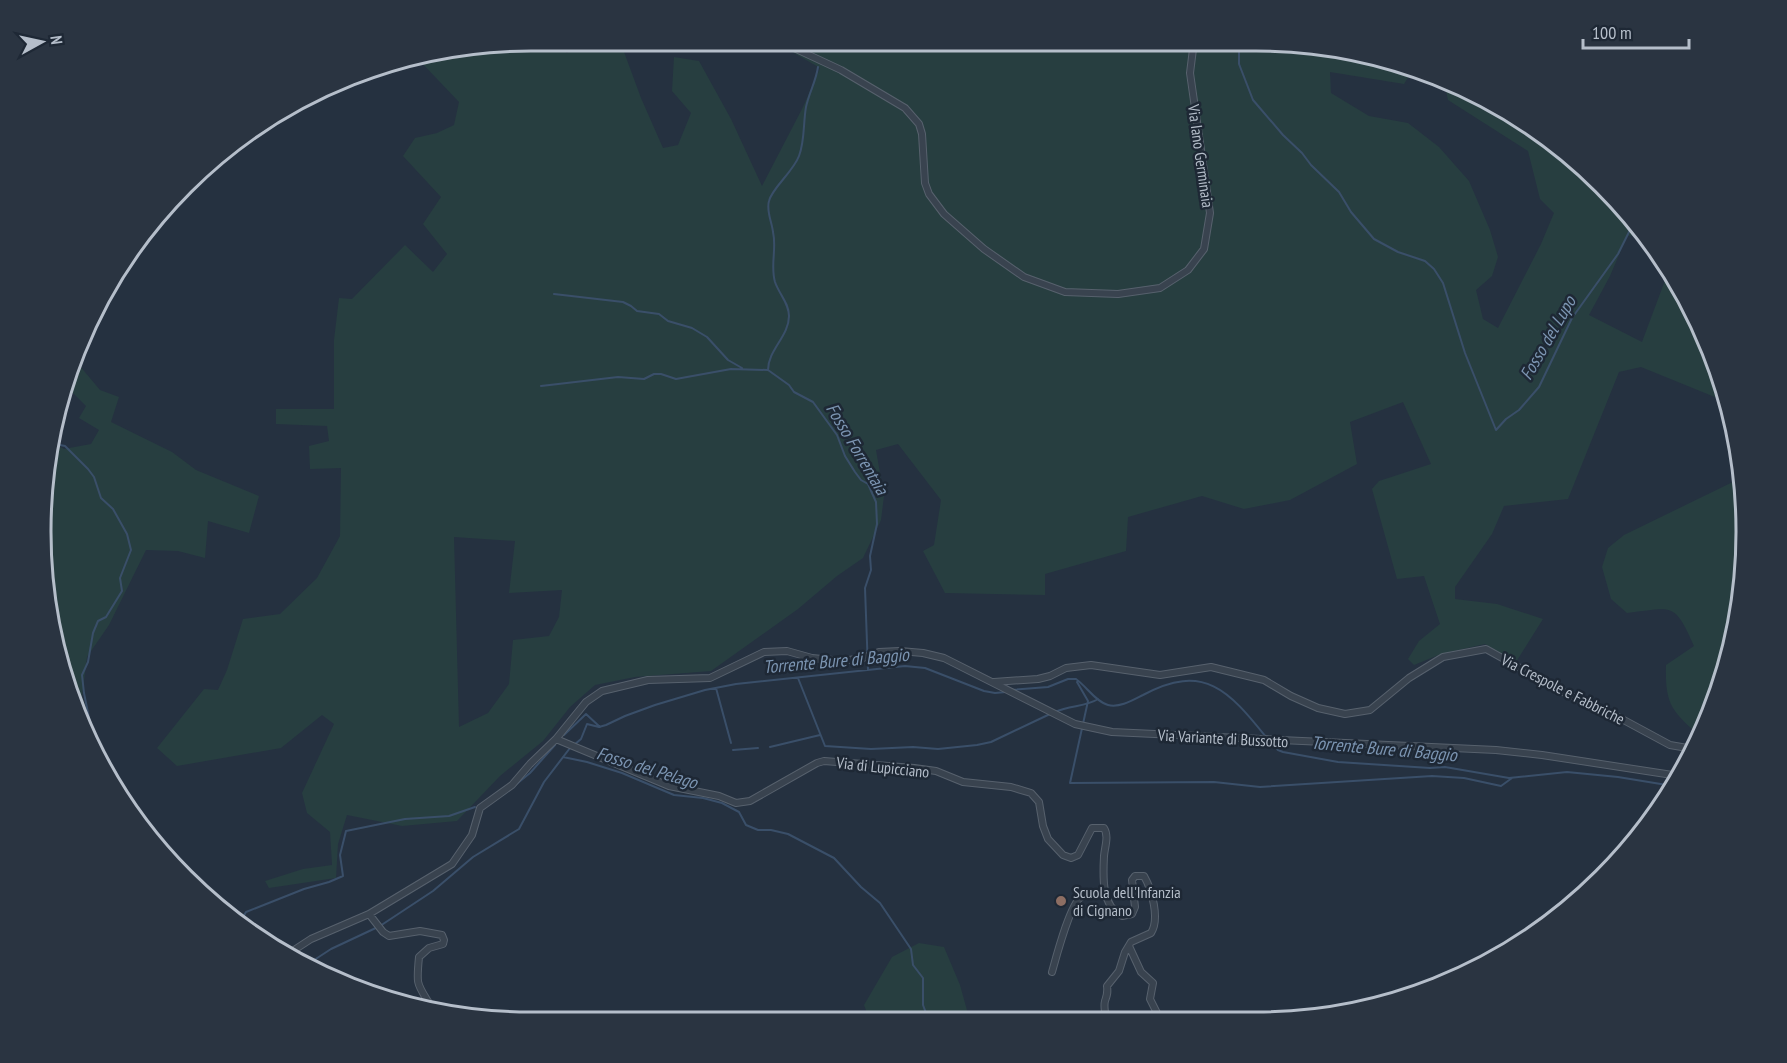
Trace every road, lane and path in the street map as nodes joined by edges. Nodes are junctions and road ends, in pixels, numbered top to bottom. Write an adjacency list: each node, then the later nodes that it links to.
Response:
1 (800, 51): 2 (street, Via Iano Germinaia)
2 (1193, 51)
3 (992, 682): 4 (street); 5 (street, Via Crespole e Fabbriche); 6 (street, Via Variante di Bussotto)
4 (556, 738): 7 (street, Via di Lupicciano); 8 (street)
5 (1684, 747)
6 (1670, 775)
7 (1104, 893): 9 (street); 11 (street)
8 (370, 916): 10 (street); 12 (street)
9 (1129, 946): 13 (street); 14 (street)
10 (295, 950)
11 (1052, 972)
12 (427, 1001)
13 (1106, 1012)
14 (1156, 1012)

